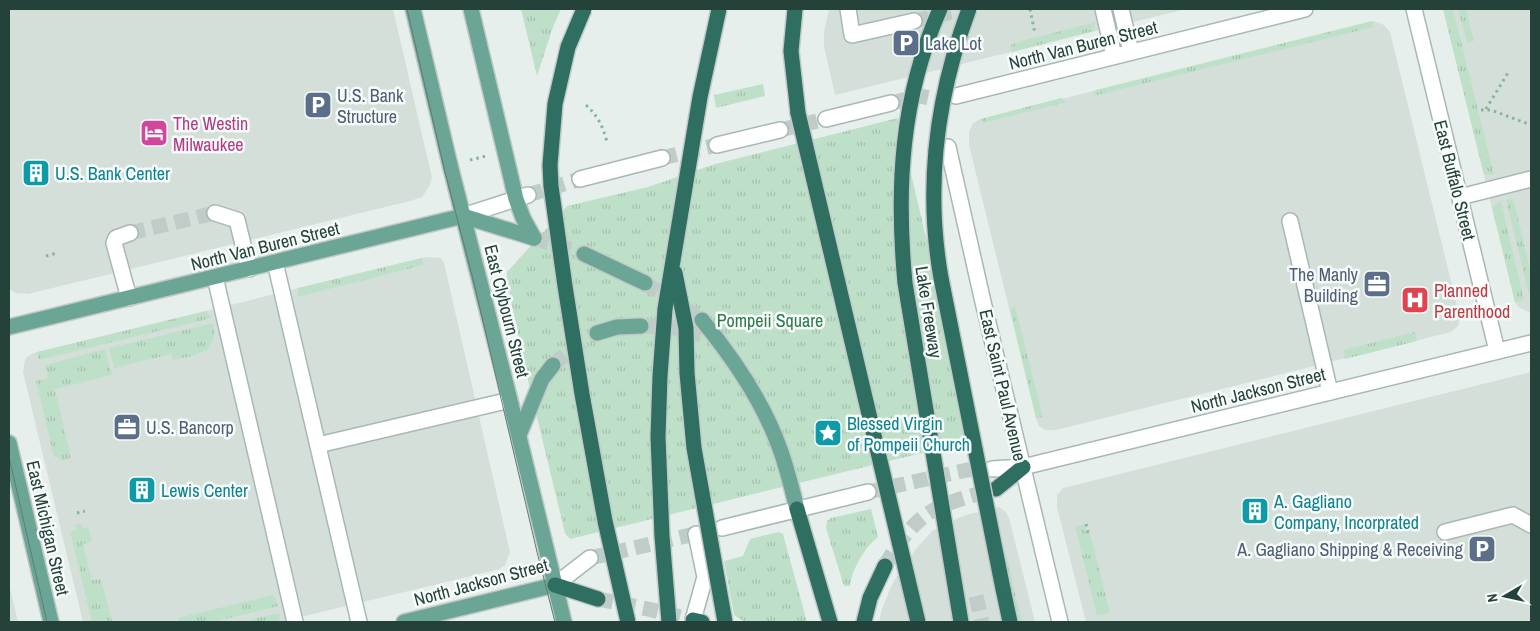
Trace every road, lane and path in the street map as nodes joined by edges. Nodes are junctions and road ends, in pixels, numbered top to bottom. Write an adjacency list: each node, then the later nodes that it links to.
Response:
1 (413, 9): 38 (main road, East Clybourn Street)
2 (471, 9): 35 (main road)
3 (584, 9): 85 (highway, bridge)
4 (719, 9): 45 (highway, bridge)
5 (795, 9): 90 (highway, bridge)
6 (848, 9): 14 (street)
7 (940, 9): 91 (highway, Lake Freeway, bridge)
8 (969, 9): 92 (highway, bridge)
9 (1030, 9): 15 (path)
10 (1103, 9): 17 (street)
11 (1121, 9): 16 (street)
12 (1305, 9): 16 (street, North Van Buren Street)
13 (1414, 9): 36 (street, East Buffalo Street)
14 (914, 21)
15 (1035, 34)
16 (1131, 52): 17 (street, North Van Buren Street)
17 (1114, 56): 19 (street, North Van Buren Street)
18 (1509, 71): 22 (path)
19 (956, 96)
20 (891, 103): 24 (street)
21 (586, 105): 27 (path)
22 (1486, 109): 23 (path); 25 (path)
23 (1481, 110)
24 (826, 119)
25 (1531, 126)
26 (780, 130): 28 (street)
27 (607, 142)
28 (717, 145)
29 (948, 147): 62 (street, East Saint Paul Avenue)
30 (492, 155): 32 (path)
31 (662, 158): 34 (street)
32 (464, 162)
33 (1531, 178): 36 (street)
34 (580, 180)
35 (522, 197): 38 (street, North Van Buren Street); 38 (main road)
36 (1460, 197): 55 (street, East Buffalo Street)
37 (215, 213): 46 (street)
38 (463, 216): 44 (main road, North Van Buren Street); 58 (main road, East Clybourn Street)
39 (1290, 220): 57 (street)
40 (130, 233): 49 (street)
41 (57, 253): 43 (path)
42 (584, 254): 48 (main road)
43 (46, 256)
44 (275, 262): 46 (main road, North Van Buren Street); 61 (street)
45 (673, 264): 86 (highway, bridge); 87 (highway, bridge)
46 (249, 269): 47 (main road, North Van Buren Street)
47 (215, 277): 49 (main road, North Van Buren Street); 81 (street)
48 (645, 283)
49 (129, 298): 51 (main road, North Van Buren Street)
50 (641, 326): 53 (main road)
51 (9, 327)
52 (702, 328): 66 (main road)
53 (597, 333)
54 (1531, 343): 55 (street, North Jackson Street)
55 (1497, 351): 57 (street, North Jackson Street)
56 (553, 365): 59 (main road)
57 (1330, 392): 62 (street, North Jackson Street)
58 (510, 400): 59 (main road, East Clybourn Street); 61 (street)
59 (519, 435): 77 (main road, East Clybourn Street)
60 (9, 442): 80 (main road, East Michigan Street)
61 (318, 445): 82 (street)
62 (1023, 467): 63 (street, North Jackson Street); 64 (highway); 93 (street, East Saint Paul Avenue)
63 (992, 469)
64 (996, 489)
65 (868, 492): 66 (street)
66 (798, 509): 71 (street); 88 (highway)
67 (85, 511): 68 (path)
68 (77, 513)
69 (1086, 524): 72 (path)
70 (1531, 525): 73 (street)
71 (722, 528)
72 (1090, 532)
73 (1445, 532)
74 (696, 534): 79 (street)
75 (590, 558): 77 (street, North Jackson Street)
76 (885, 566): 89 (highway)
77 (555, 584): 78 (highway); 83 (main road, North Jackson Street); 84 (main road, East Clybourn Street)
78 (598, 599)
79 (697, 621)
80 (51, 622)
81 (295, 622)
82 (359, 622)
83 (404, 622)
84 (564, 622)
85 (628, 622)
86 (669, 622)
87 (725, 622)
88 (830, 622)
89 (864, 622)
90 (918, 622)
91 (961, 622)
92 (1010, 622)
93 (1060, 622)

